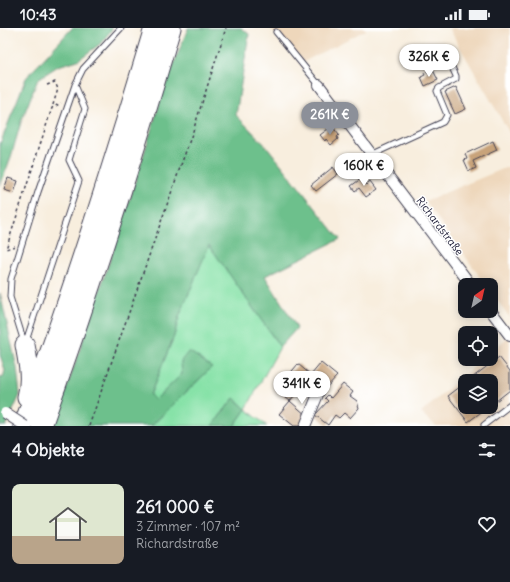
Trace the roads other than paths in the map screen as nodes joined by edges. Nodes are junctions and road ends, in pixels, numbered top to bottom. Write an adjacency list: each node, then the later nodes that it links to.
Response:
1 (121, 28): 6 (lane)
2 (154, 28): 17 (highway)
3 (171, 28): 18 (highway)
4 (276, 32): 7 (lane)
5 (444, 50): 8 (lane)
6 (75, 85): 12 (lane); 12 (lane)
7 (319, 85): 8 (street, Richardstraße)
8 (371, 155): 9 (street, Richardstraße)
9 (466, 278)
10 (496, 318): 11 (street)
11 (510, 336)
12 (25, 345): 15 (highway)
13 (319, 392): 19 (street)
14 (510, 405): 16 (lane)
15 (8, 416): 17 (street, bridge)
16 (484, 425)
17 (24, 426)
18 (42, 426)
19 (306, 426)

